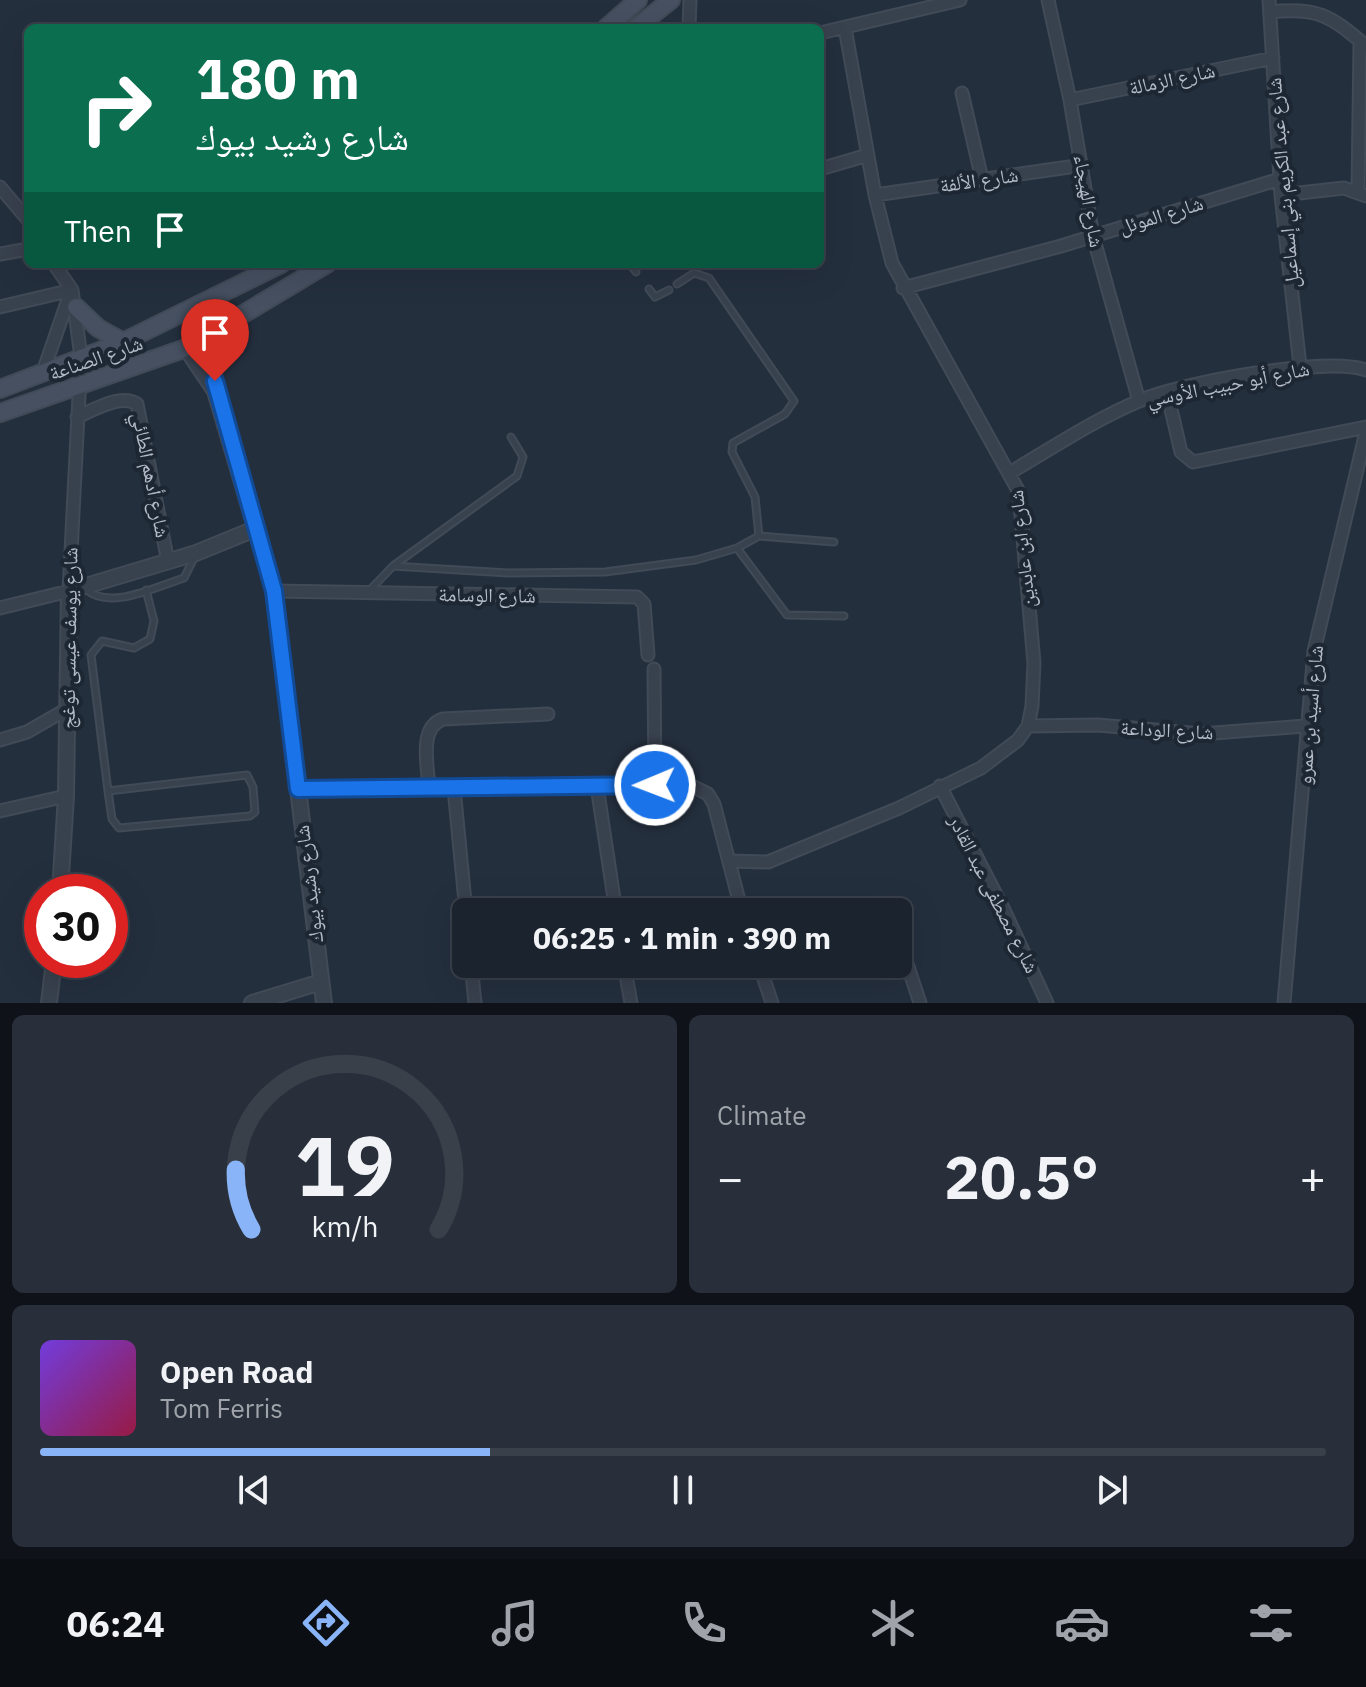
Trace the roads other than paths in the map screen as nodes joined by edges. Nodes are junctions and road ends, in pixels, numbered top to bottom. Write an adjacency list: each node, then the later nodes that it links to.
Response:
1 (638, 0): 7 (main road)
2 (671, 0): 8 (main road)
3 (690, 0): 9 (street)
4 (960, 0): 10 (street)
5 (1048, 0): 15 (street, شارع الهيجاء)
6 (1269, 6): 12 (street); 13 (street, شارع عبد الكريم بني إسماعيل)
7 (611, 24)
8 (641, 24)
9 (689, 24)
10 (845, 28): 11 (street); 16 (street, شارع ابن عابدين)
11 (824, 32)
12 (1363, 44): 22 (street)
13 (1273, 58): 15 (street, شارع الزمالة); 20 (street, شارع عبد الكريم بني إسماعيل)
14 (962, 93): 19 (street)
15 (1070, 100): 17 (street, شارع الهيجاء)
16 (868, 155): 18 (street); 23 (street, شارع ابن عابدين)
17 (1083, 165): 19 (street, شارع الألفة); 26 (street, شارع الهيجاء)
18 (824, 168)
19 (982, 179): 23 (street, شارع الألفة)
20 (1280, 179): 24 (street, شارع عبد الكريم بني إسماعيل); 26 (street, شارع الموئل)
21 (0, 187): 25 (street)
22 (1362, 194): 24 (street)
23 (875, 195): 35 (street, شارع ابن عابدين)
24 (1281, 195): 44 (street, شارع عبد الكريم بني إسماعيل)
25 (24, 215)
26 (1093, 236): 35 (street, شارع الموئل); 51 (street, شارع الهيجاء)
27 (24, 250): 28 (street)
28 (0, 254)
29 (56, 268): 38 (street)
30 (273, 268): 41 (main road, شارع الصناعة)
31 (321, 268): 40 (main road, شارع الصناعة)
32 (633, 268): 33 (lane)
33 (636, 272)
34 (677, 284): 58 (lane)
35 (903, 288): 56 (street, شارع ابن عابدين)
36 (649, 289): 37 (lane)
37 (669, 290)
38 (74, 299): 39 (street); 41 (main road); 43 (street, شارع يوسف عيسى توغج); 46 (street)
39 (0, 307)
40 (212, 335): 42 (main road, شارع الصناعة); 49 (street, شارع رشيد بيوك)
41 (123, 342): 43 (main road, شارع الصناعة)
42 (186, 348): 47 (main road, شارع الصناعة); 49 (street, شارع رشيد بيوك)
43 (81, 357): 46 (main road, شارع الصناعة); 47 (street, شارع يوسف عيسى توغج)
44 (1300, 366): 45 (street, شارع أبو حبيب الأوسي); 50 (street, شارع أبو حبيب الأوسي)
45 (1366, 370)
46 (43, 372): 48 (main road, شارع الصناعة)
47 (80, 384): 52 (main road, شارع الصناعة); 53 (street, شارع يوسف عيسى توغج)
48 (0, 389)
49 (215, 391): 57 (street, شارع رشيد بيوك)
50 (1167, 392): 51 (street, شارع أبو حبيب الأوسي); 54 (street)
51 (1139, 401): 56 (street, شارع أبو حبيب الأوسي)
52 (0, 413)
53 (77, 417): 62 (street, شارع أدهم الطائي); 66 (street, شارع يوسف عيسى توغج)
54 (1366, 430): 76 (street, شارع أسيد بن عمرو)
55 (511, 437): 63 (lane)
56 (1011, 472): 75 (street, شارع ابن عابدين)
57 (257, 528): 61 (street); 67 (street, شارع رشيد بيوك)
58 (759, 536): 59 (lane); 60 (lane)
59 (834, 542)
60 (737, 548): 63 (lane); 70 (lane)
61 (196, 553): 62 (street); 65 (lane)
62 (168, 562): 64 (street)
63 (393, 566): 68 (lane)
64 (85, 588): 65 (lane); 66 (street)
65 (146, 590): 84 (lane)
66 (69, 591): 69 (street); 73 (street, شارع يوسف عيسى توغج)
67 (274, 591): 68 (street, شارع الوسامة); 83 (street, شارع رشيد بيوك)
68 (368, 592): 71 (street, شارع الوسامة)
69 (0, 608)
70 (844, 616)
71 (648, 655)
72 (654, 669): 78 (street)
73 (67, 709): 77 (street); 85 (street, شارع يوسف عيسى توغج)
74 (548, 714): 81 (street)
75 (1028, 726): 76 (street, شارع الوداعة); 80 (street)
76 (1305, 726): 106 (street, شارع أسيد بن عمرو)
77 (0, 740)
78 (655, 785): 79 (street); 87 (street)
79 (597, 786): 82 (street); 90 (street)
80 (940, 786): 87 (street); 105 (street, شارع مصطفى عبد القادر)
81 (429, 788): 82 (street); 83 (street)
82 (454, 788): 89 (street)
83 (298, 789): 97 (street, شارع رشيد بيوك)
84 (108, 791): 84 (lane)
85 (66, 796): 86 (street); 88 (street, شارع يوسف عيسى توغج)
86 (0, 811)
87 (731, 861): 91 (street)
88 (61, 874)
89 (465, 898)
90 (614, 898)
91 (739, 898)
92 (52, 978): 98 (street)
93 (472, 978): 101 (street)
94 (627, 978): 102 (street)
95 (764, 978): 103 (street)
96 (912, 978): 104 (street)
97 (321, 982): 99 (street); 100 (street, شارع رشيد بيوك)
98 (49, 1003)
99 (252, 1003)
100 (324, 1003)
101 (475, 1003)
102 (631, 1003)
103 (772, 1003)
104 (920, 1003)
105 (1047, 1003)
106 (1284, 1003)

